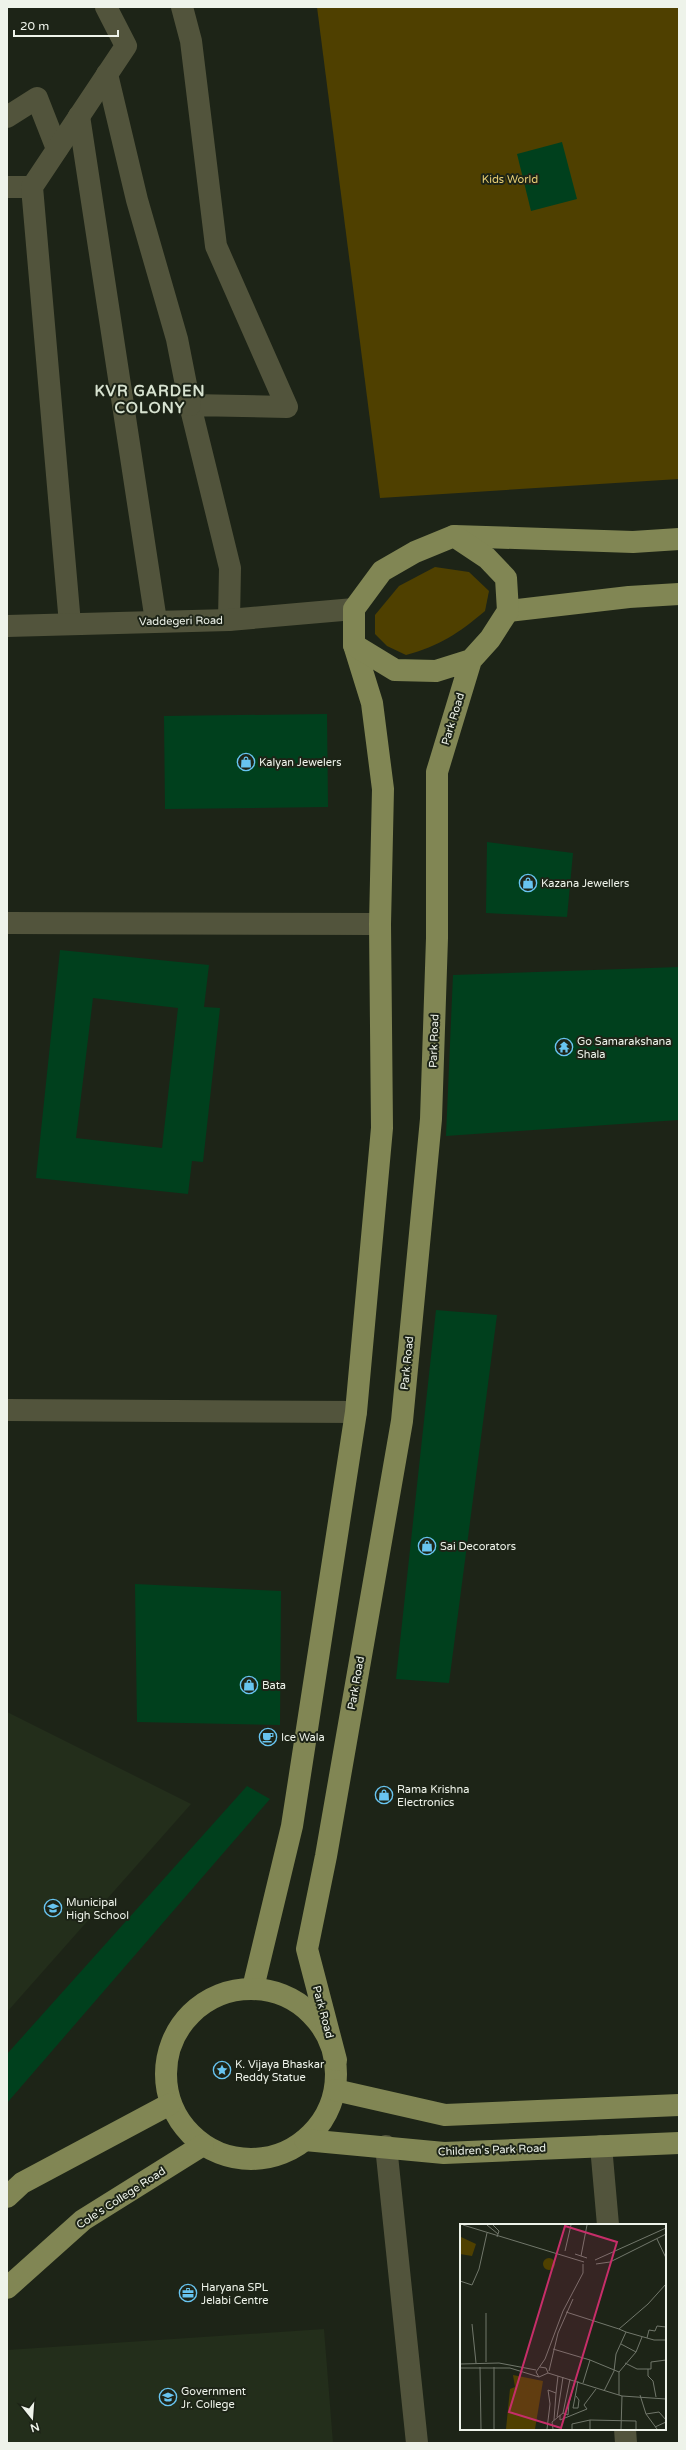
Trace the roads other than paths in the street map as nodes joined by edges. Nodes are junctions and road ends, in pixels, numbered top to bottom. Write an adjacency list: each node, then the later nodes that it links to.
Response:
1 (106, 7): 3 (street)
2 (182, 7): 9 (street)
3 (107, 74): 4 (street); 9 (street)
4 (79, 116): 6 (street); 16 (street)
5 (7, 117): 6 (street)
6 (57, 150): 7 (street)
7 (32, 186): 8 (street); 17 (street)
8 (7, 187)
9 (190, 406): 15 (street)
10 (454, 536): 11 (main road); 13 (main road); 14 (main road)
11 (679, 540)
12 (679, 594): 14 (main road)
13 (354, 609): 15 (street, Vaddegeri Road); 19 (main road)
14 (508, 611): 20 (main road)
15 (229, 620): 16 (street, Vaddegeri Road)
16 (156, 621): 17 (street, Vaddegeri Road)
17 (70, 624): 18 (street, Vaddegeri Road)
18 (7, 626)
19 (354, 645): 20 (main road); 22 (main road)
20 (471, 660): 26 (main road, Park Road)
21 (7, 923): 22 (street)
22 (380, 924): 24 (main road)
23 (7, 1410): 24 (street)
24 (356, 1412): 25 (main road)
25 (253, 1988): 26 (main road); 28 (main road)
26 (336, 2060): 27 (main road)
27 (335, 2090): 29 (main road); 30 (main road)
28 (170, 2104): 32 (main road); 35 (main road)
29 (679, 2105)
30 (305, 2140): 32 (main road); 33 (main road, Children's Park Road)
31 (679, 2143): 34 (main road, Children's Park Road)
32 (203, 2145): 37 (main road, Cole's College Road)
33 (386, 2146): 34 (main road, Children's Park Road); 39 (street)
34 (602, 2146): 36 (street)
35 (7, 2197)
36 (608, 2224)
37 (7, 2288)
38 (625, 2430): 40 (street)
39 (417, 2443)
40 (626, 2443)

